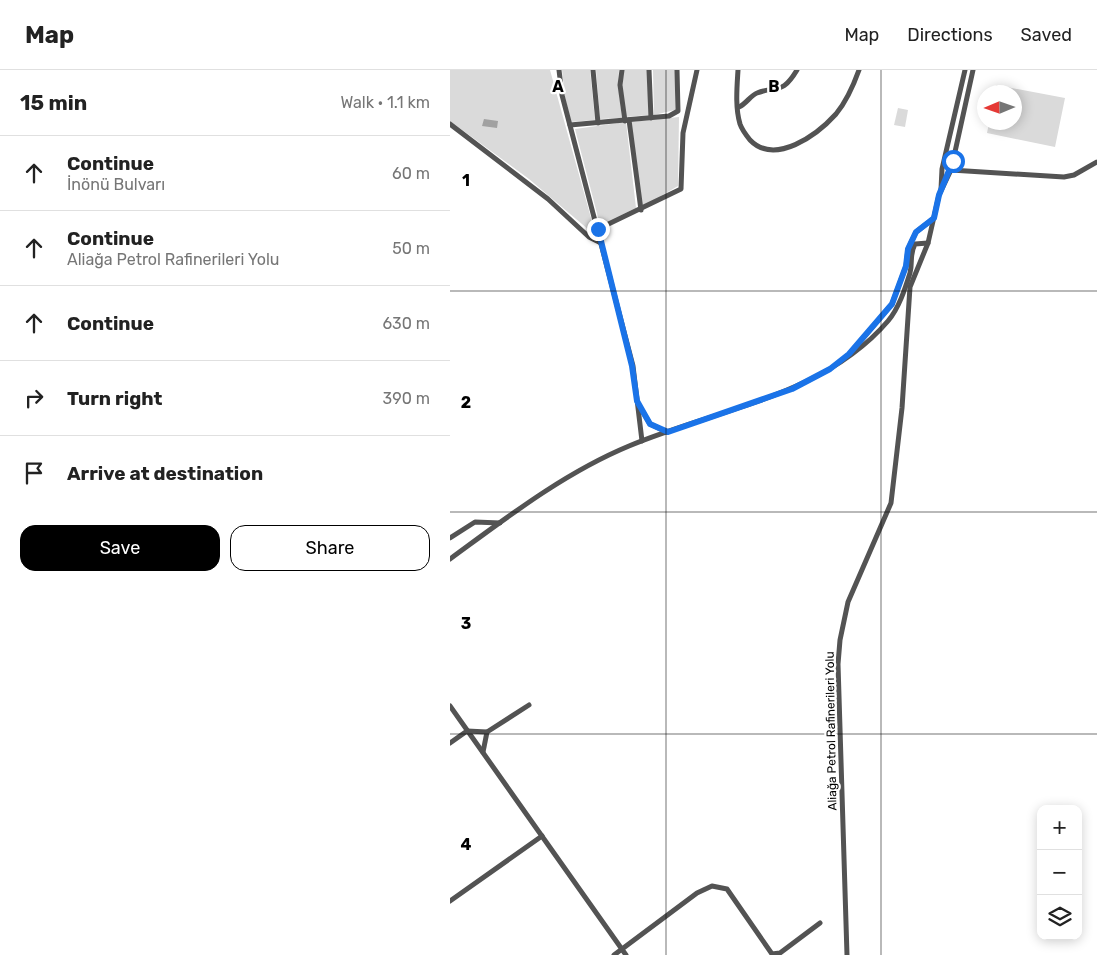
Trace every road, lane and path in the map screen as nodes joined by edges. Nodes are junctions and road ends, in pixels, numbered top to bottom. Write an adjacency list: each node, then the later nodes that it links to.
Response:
1 (559, 70): 17 (street)
2 (593, 70): 15 (street)
3 (622, 70): 14 (street)
4 (649, 70): 13 (street)
5 (677, 70): 13 (street)
6 (697, 70): 21 (street)
7 (738, 70): 12 (street)
8 (797, 70): 12 (street)
9 (859, 70): 12 (street)
10 (965, 70): 20 (street)
11 (973, 70): 19 (street)
12 (739, 107)
13 (651, 118): 14 (street)
14 (627, 120): 15 (street); 21 (street)
15 (598, 123): 17 (street)
16 (450, 124): 24 (street)
17 (570, 125): 23 (street)
18 (1097, 162): 19 (street)
19 (951, 170): 20 (street)
20 (941, 192): 22 (street, Aliağa Petrol Rafinerileri Yolu)
21 (640, 210): 23 (street)
22 (934, 218): 25 (street, Aliağa Petrol Rafinerileri Yolu); 26 (street)
23 (598, 229): 24 (street)
24 (601, 243): 27 (street)
25 (928, 243): 26 (street); 45 (street, Aliağa Petrol Rafinerileri Yolu)
26 (905, 278): 28 (street)
27 (637, 401): 28 (street); 29 (street)
28 (668, 432): 29 (street)
29 (642, 441): 30 (street)
30 (500, 523): 31 (street); 32 (street)
31 (450, 538)
32 (450, 559)
33 (529, 705): 36 (street)
34 (450, 706): 35 (street)
35 (468, 730): 36 (street); 37 (street); 38 (street)
36 (487, 732): 38 (street)
37 (450, 743)
38 (483, 752): 39 (street)
39 (542, 836): 40 (street); 42 (street)
40 (450, 901)
41 (820, 924): 42 (street)
42 (622, 949): 43 (street); 44 (street)
43 (614, 955)
44 (626, 955)
45 (847, 955)

